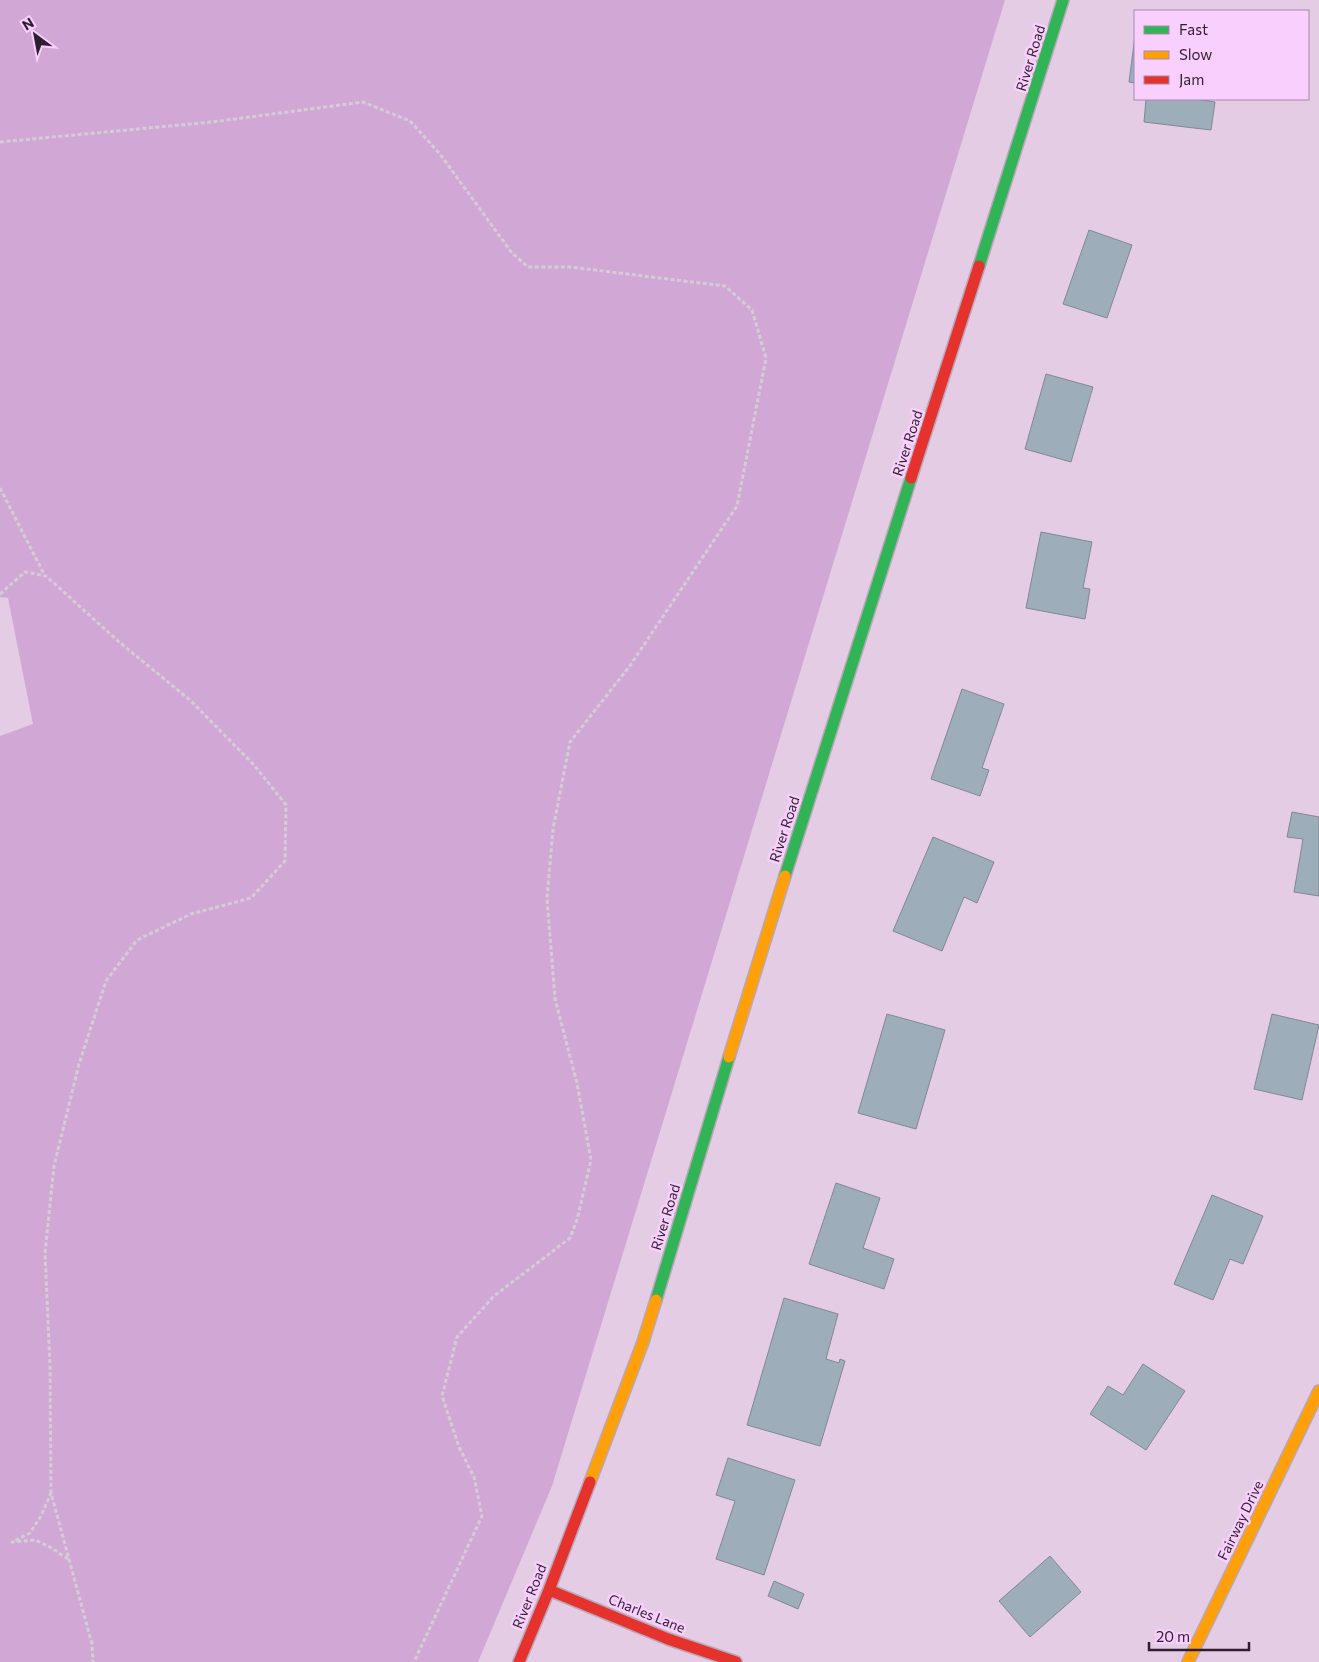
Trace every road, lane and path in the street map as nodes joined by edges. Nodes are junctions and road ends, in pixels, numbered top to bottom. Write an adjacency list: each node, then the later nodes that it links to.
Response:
1 (1063, 0): 9 (street, River Road)
2 (0, 142): 11 (path)
3 (0, 488): 4 (path)
4 (46, 576): 5 (path); 7 (path)
5 (0, 594)
6 (1319, 1391): 14 (street, Fairway Drive)
7 (51, 1493): 8 (path); 8 (path)
8 (68, 1559): 10 (path)
9 (549, 1590): 12 (street, River Road); 13 (street, Charles Lane)
10 (94, 1662)
11 (414, 1662)
12 (519, 1662)
13 (736, 1662)
14 (1188, 1662)

